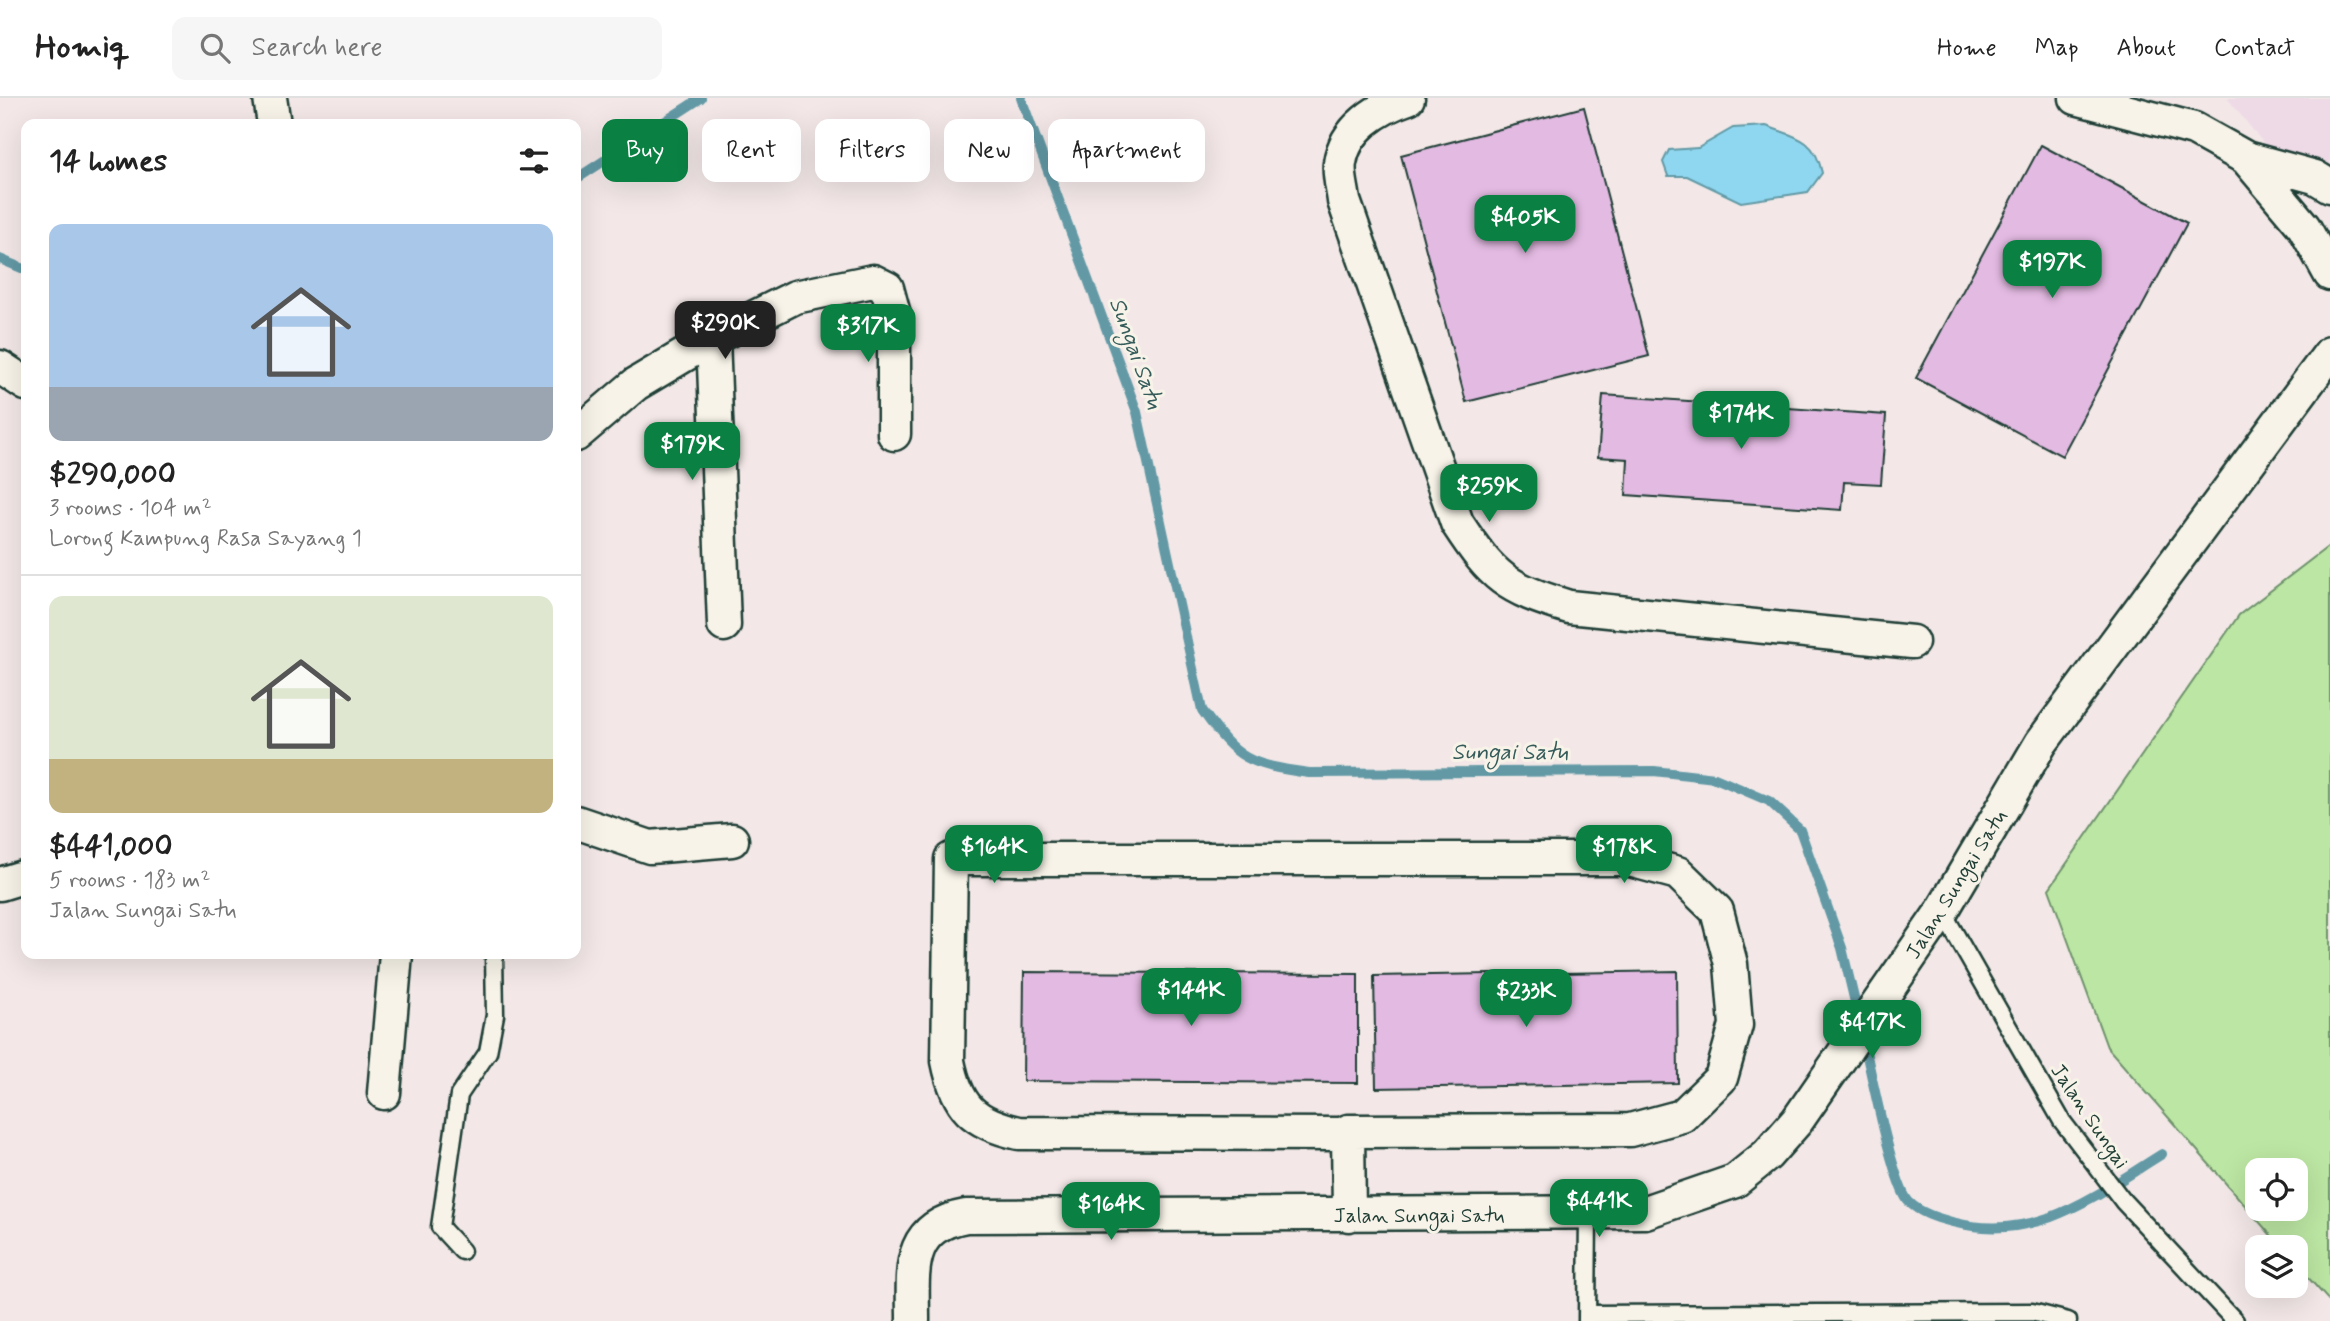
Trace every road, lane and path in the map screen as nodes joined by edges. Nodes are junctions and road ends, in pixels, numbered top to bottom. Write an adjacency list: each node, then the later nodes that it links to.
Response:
1 (270, 98): 4 (street)
2 (1408, 98): 15 (street)
3 (2076, 98): 5 (street)
4 (273, 119)
5 (2246, 158): 6 (street); 7 (street)
6 (2330, 186)
7 (2330, 274)
8 (713, 338): 12 (street); 13 (street); 14 (street)
9 (2330, 353): 20 (street, Jalan Sungai Satu)
10 (0, 367): 11 (street)
11 (21, 381)
12 (581, 431)
13 (894, 434)
14 (724, 625)
15 (1912, 642)
16 (581, 824): 17 (street)
17 (732, 840)
18 (21, 878): 19 (street)
19 (0, 884)
20 (1942, 911): 25 (street, Jalan Sungai Satu); 31 (lane, Jalan Sungai)
21 (396, 959): 23 (street)
22 (494, 959): 27 (lane)
23 (384, 1093)
24 (1348, 1131): 24 (street); 26 (street)
25 (1588, 1213): 26 (street, Jalan Sungai Satu); 28 (lane)
26 (1349, 1215): 29 (street, Jalan Sungai Satu)
27 (462, 1251)
28 (1587, 1317): 30 (lane)
29 (913, 1321)
30 (2068, 1321)
31 (2235, 1321)

